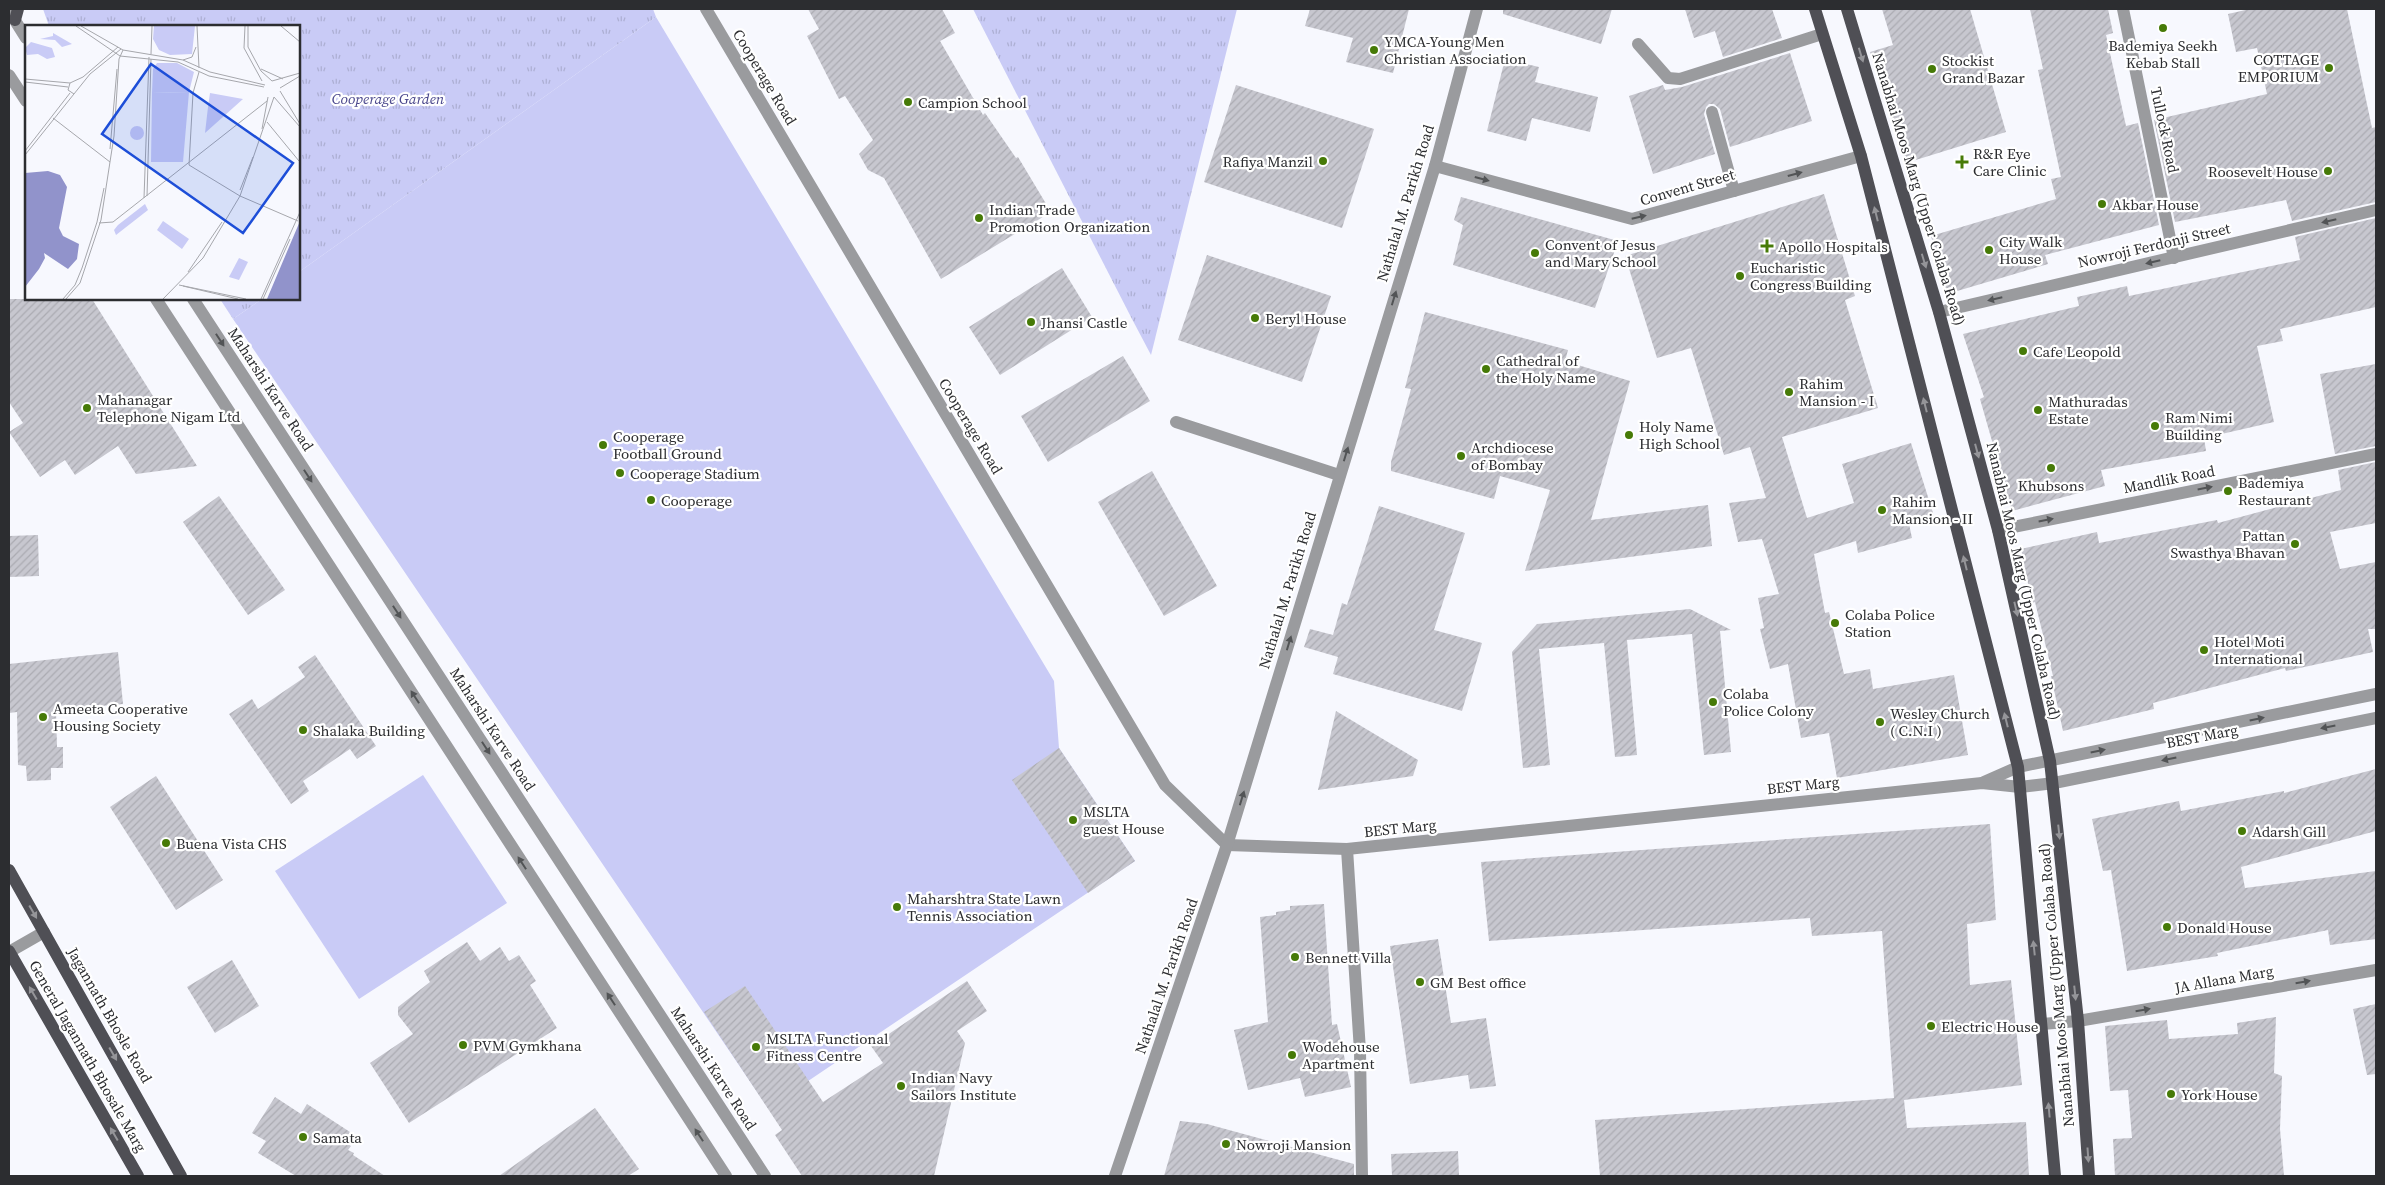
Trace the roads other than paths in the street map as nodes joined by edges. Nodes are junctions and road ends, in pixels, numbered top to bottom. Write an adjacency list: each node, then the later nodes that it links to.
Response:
1 (706, 9): 32 (street, Cooperage Road)
2 (1477, 9): 14 (street, Nathalal M. Parikh Road)
3 (1815, 9): 7 (main road, Nanabhai Moos Marg (Upper Colaba Road))
4 (1847, 9): 20 (main road, Nanabhai Moos Marg (Upper Colaba Road), one-way to 20)
5 (2124, 9): 17 (street, Tullock Road)
6 (14, 13): 8 (street)
7 (1822, 34): 9 (street); 13 (main road, Nanabhai Moos Marg (Upper Colaba Road))
8 (25, 36)
9 (1638, 44)
10 (10, 78): 11 (street)
11 (25, 100)
12 (1712, 112): 15 (street)
13 (1861, 156): 15 (street, Convent Street, one-way to 13); 28 (main road, Nanabhai Moos Marg (Upper Colaba Road), one-way to 13)
14 (1435, 166): 15 (street, Convent Street, one-way to 15); 23 (street, Nathalal M. Parikh Road, one-way to 14)
15 (1734, 191)
16 (2376, 210): 17 (street, Nowroji Ferdonji Street, one-way to 17)
17 (2174, 258): 20 (street, Nowroji Ferdonji Street, one-way to 20)
18 (157, 300): 42 (street, one-way to 18)
19 (194, 300): 43 (street, Maharshi Karve Road, one-way to 43)
20 (1940, 312): 24 (main road, Nanabhai Moos Marg (Upper Colaba Road), one-way to 24)
21 (1176, 422): 23 (street)
22 (2376, 454): 24 (street, Mandlik Road, one-way to 22)
23 (1339, 475): 32 (street, Nathalal M. Parikh Road, one-way to 23)
24 (1998, 530): 27 (main road, Nanabhai Moos Marg (Upper Colaba Road), one-way to 27)
25 (2376, 694): 27 (street, one-way to 25)
26 (2376, 718): 30 (street, BEST Marg, one-way to 30)
27 (2050, 761): 28 (street); 30 (main road, Nanabhai Moos Marg (Upper Colaba Road))
28 (2018, 767): 29 (street); 31 (main road, Nanabhai Moos Marg (Upper Colaba Road))
29 (1982, 783): 31 (street, BEST Marg); 33 (street, BEST Marg)
30 (2054, 783): 31 (street, BEST Marg); 38 (main road, Nanabhai Moos Marg (Upper Colaba Road), one-way to 38)
31 (2020, 787): 39 (main road, Nanabhai Moos Marg (Upper Colaba Road), one-way to 31)
32 (1228, 845): 33 (street, BEST Marg); 44 (street, Nathalal M. Parikh Road)
33 (1347, 849): 45 (street)
34 (9, 870): 35 (main road, Jagannath Bhosle Road, one-way to 35)
35 (44, 932): 36 (street); 41 (main road, Jagannath Bhosle Road, one-way to 41)
36 (9, 951): 40 (main road, General Jagannath Bhosale Marg, one-way to 36)
37 (2376, 970): 38 (street, JA Allana Marg, one-way to 37)
38 (2078, 1021): 39 (street, JA Allana Marg); 47 (main road, Nanabhai Moos Marg (Upper Colaba Road), one-way to 47)
39 (2042, 1024): 46 (main road, Nanabhai Moos Marg (Upper Colaba Road), one-way to 39)
40 (138, 1176)
41 (181, 1176)
42 (726, 1176)
43 (765, 1176)
44 (1116, 1176)
45 (1362, 1176)
46 (2055, 1176)
47 (2089, 1176)

